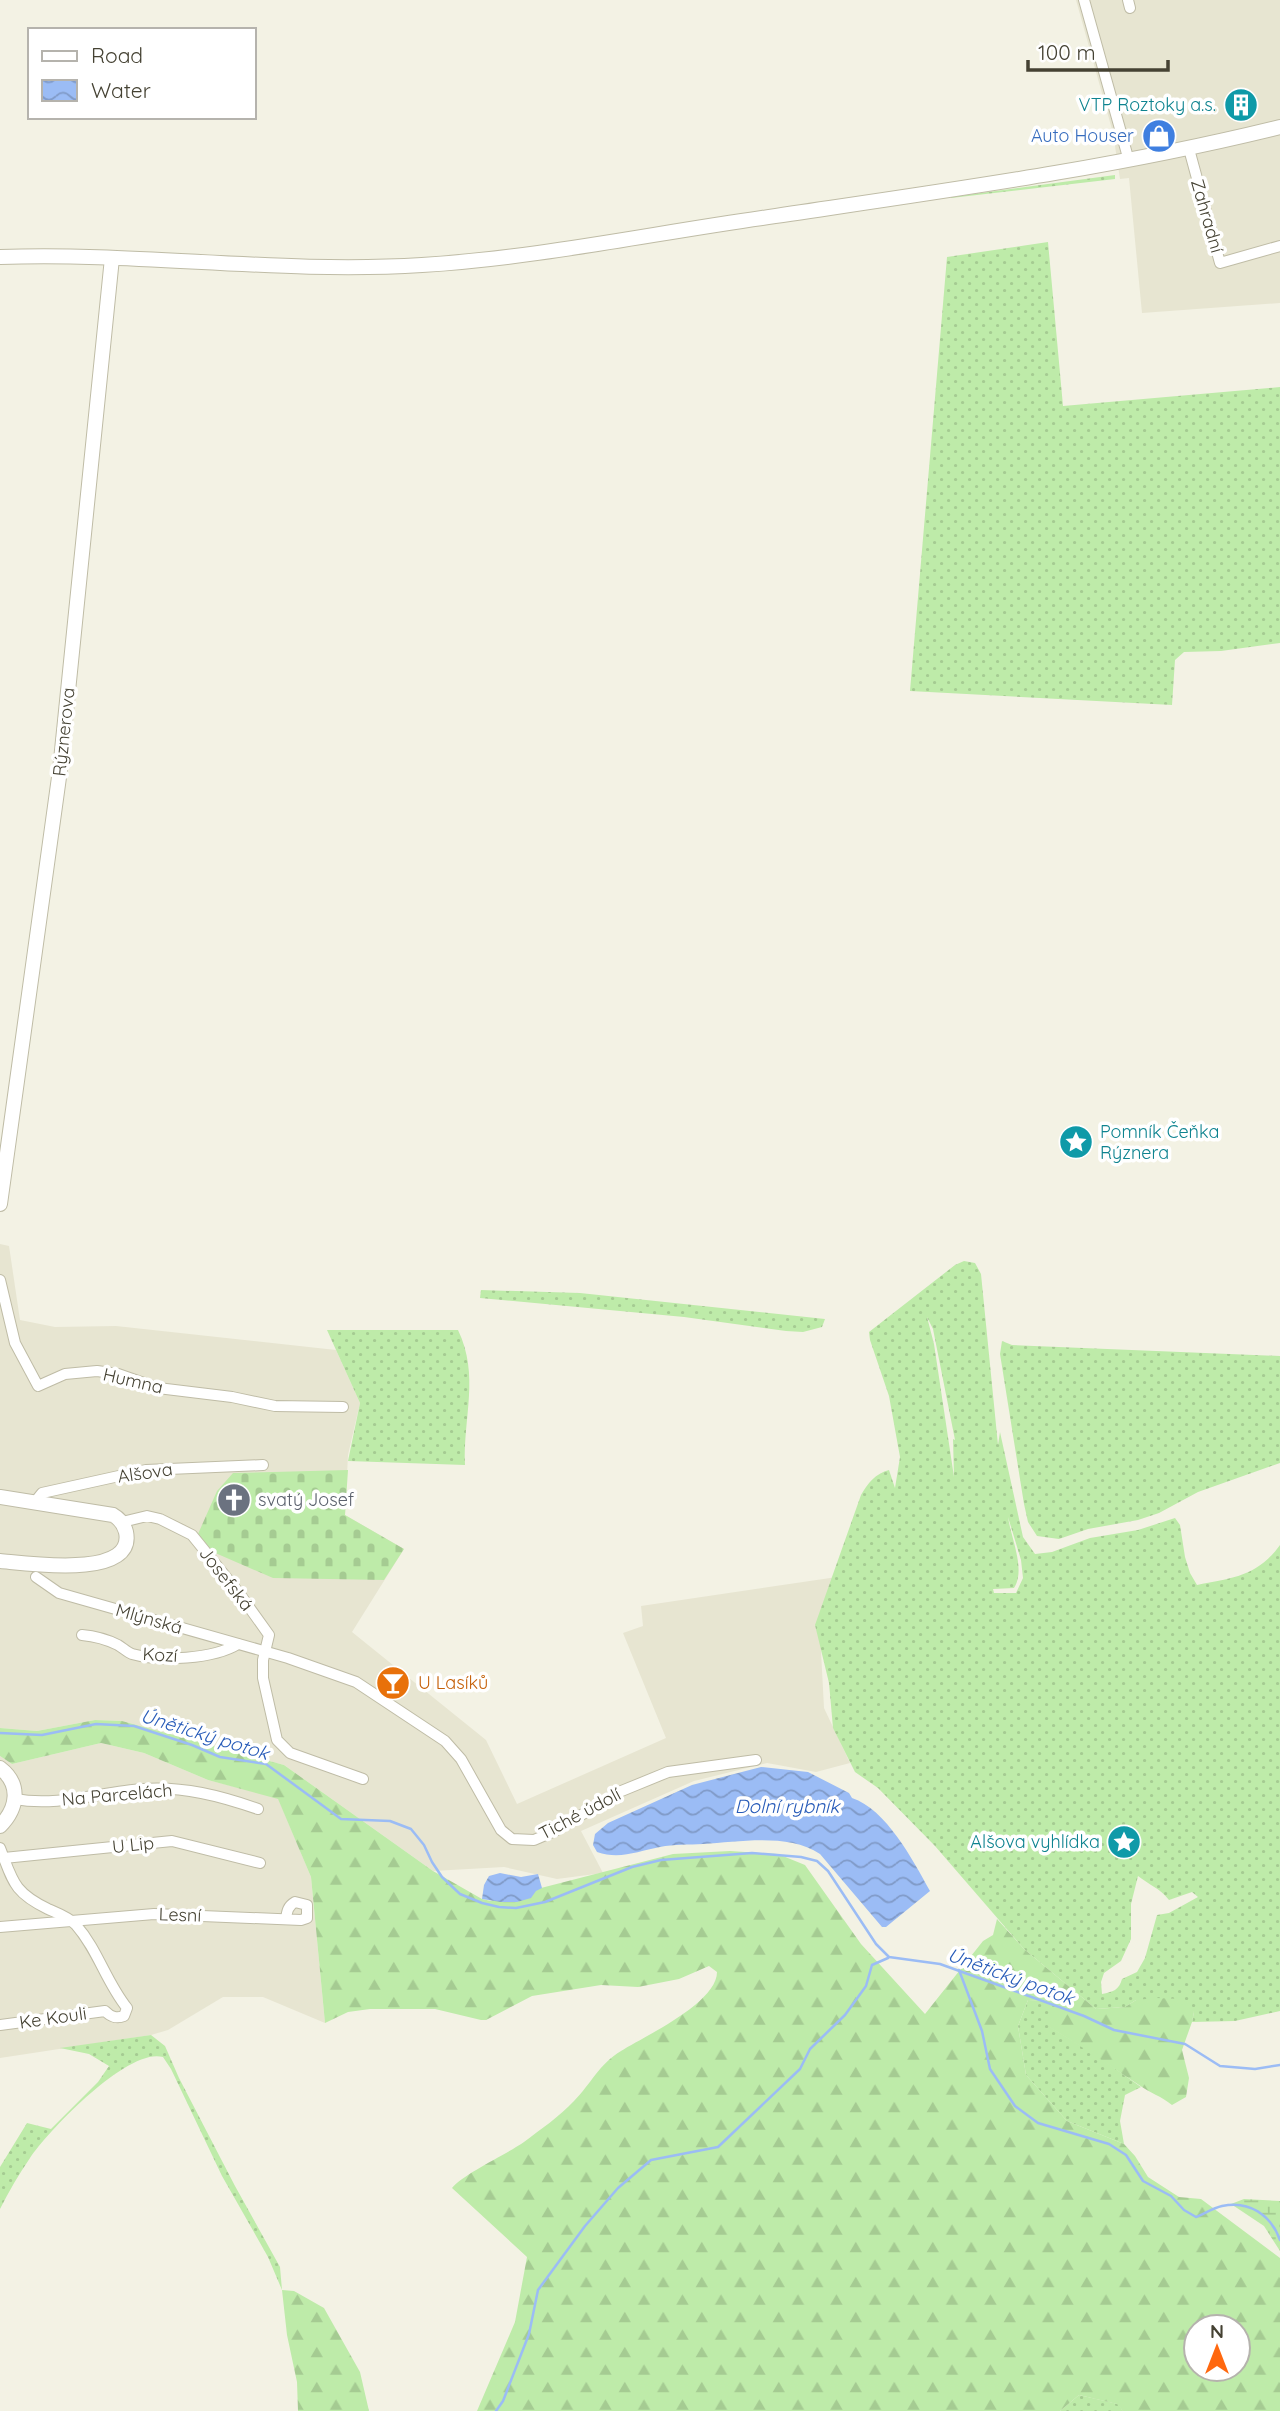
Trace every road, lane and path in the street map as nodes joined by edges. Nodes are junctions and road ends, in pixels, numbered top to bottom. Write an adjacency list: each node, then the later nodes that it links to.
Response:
1 (1084, 0): 4 (street)
2 (1280, 127): 3 (street)
3 (1189, 149): 4 (street); 5 (street, Zahradní)
4 (1129, 161): 7 (street)
5 (1280, 246)
6 (0, 257): 7 (street)
7 (112, 258): 8 (street, Rýznerova)
8 (0, 1204)
9 (0, 1280): 10 (street, Humna)
10 (343, 1407)
11 (263, 1465): 13 (street, Alšova)
12 (0, 1497): 13 (street)
13 (34, 1503): 14 (street)
14 (122, 1522): 15 (street); 19 (street, Josefská)
15 (0, 1562)
16 (36, 1577): 18 (street, Mlýnská)
17 (82, 1635): 18 (street, Kozí)
18 (238, 1644): 19 (street, Mlýnská)
19 (266, 1652): 20 (street, Tiché údolí); 22 (street, Josefská)
20 (756, 1760)
21 (0, 1768): 23 (street)
22 (363, 1779)
23 (15, 1799): 24 (street, Na Parcelách); 25 (street)
24 (258, 1809)
25 (0, 1826)
26 (2, 1853): 27 (street, U Lip); 28 (street)
27 (260, 1863)
28 (30, 1900): 30 (street); 31 (street)
29 (286, 1919): 30 (street, Lesní)
30 (73, 1921): 31 (street, Lesní); 33 (street, Ke Kouli)
31 (26, 1923): 32 (street, Lesní)
32 (0, 1927)
33 (0, 2025)

